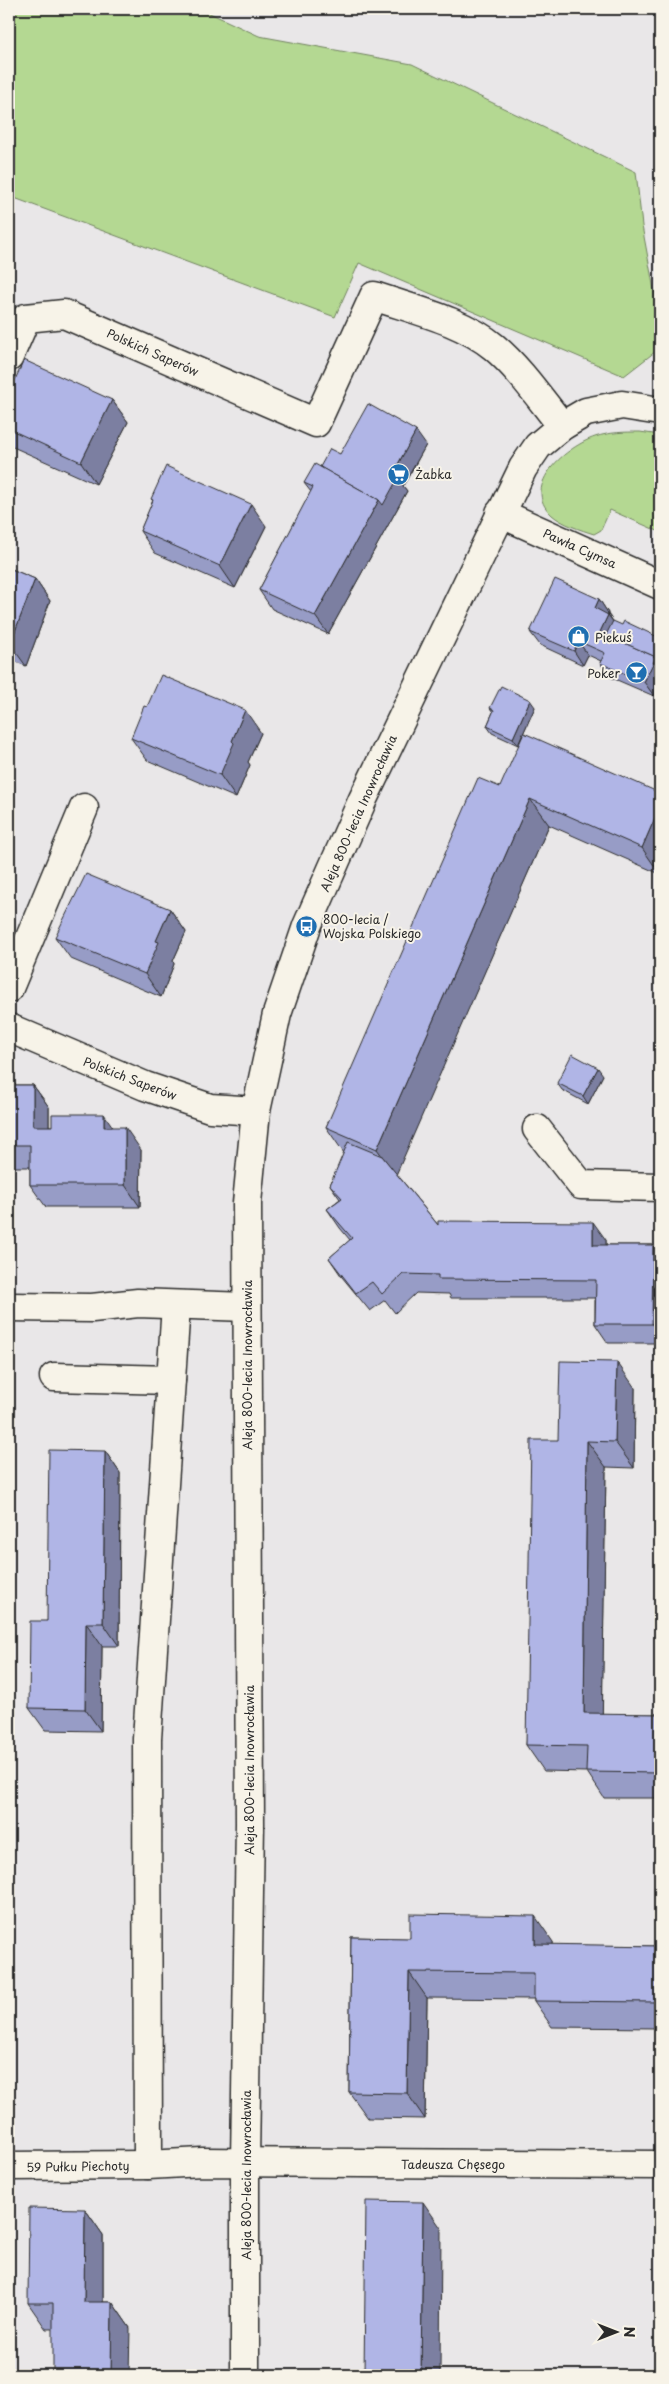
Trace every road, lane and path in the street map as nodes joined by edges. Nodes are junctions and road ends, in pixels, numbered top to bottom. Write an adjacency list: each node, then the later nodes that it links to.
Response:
1 (17, 314): 2 (street, Polskich Saperów); 4 (street, Polskich Saperów)
2 (9, 356)
3 (660, 410): 4 (street, Aleja 800-lecia Inowrocławia)
4 (562, 426): 5 (street, Aleja 800-lecia Inowrocławia)
5 (500, 513): 6 (street, Pawła Cymsa); 10 (street, Aleja 800-lecia Inowrocławia)
6 (660, 585)
7 (84, 808): 8 (street)
8 (9, 988)
9 (9, 1028): 10 (street, Polskich Saperów)
10 (256, 1111): 15 (street, Aleja 800-lecia Inowrocławia)
11 (537, 1129): 12 (street)
12 (660, 1187)
13 (176, 1304): 14 (street); 15 (street); 17 (street)
14 (9, 1307)
15 (246, 1307): 18 (street, Aleja 800-lecia Inowrocławia)
16 (54, 1377): 17 (street)
17 (171, 1380): 19 (street)
18 (245, 2162): 19 (street, Tadeusza Chęsego); 20 (street, Tadeusza Chęsego); 22 (street, Aleja 800-lecia Inowrocławia)
19 (148, 2165): 21 (street, 59 Pułku Piechoty)
20 (660, 2165)
21 (9, 2166)
22 (245, 2375)

